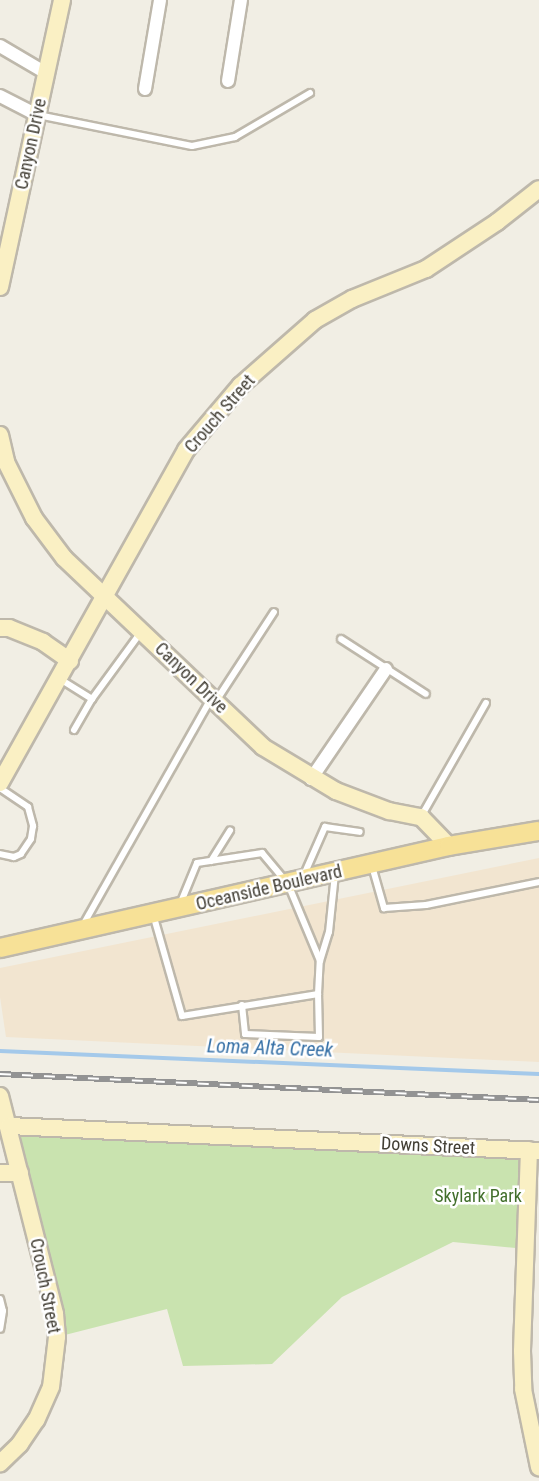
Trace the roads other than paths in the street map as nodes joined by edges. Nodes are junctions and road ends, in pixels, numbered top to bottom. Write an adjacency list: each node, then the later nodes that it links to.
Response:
1 (62, 0): 5 (main road, Canyon Drive)
2 (160, 0): 7 (street)
3 (241, 0): 6 (street)
4 (0, 46): 5 (street)
5 (46, 74): 10 (main road, Canyon Drive)
6 (228, 81)
7 (145, 89)
8 (310, 93): 10 (lane)
9 (0, 96): 10 (street)
10 (37, 115): 12 (main road, Canyon Drive)
11 (539, 189): 14 (main road, Crouch Street)
12 (0, 287)
13 (0, 435): 14 (main road, Canyon Drive)
14 (105, 596): 17 (main road, Canyon Drive); 19 (main road, Crouch Street)
15 (274, 612): 24 (lane)
16 (0, 628): 19 (main road)
17 (141, 631): 23 (lane); 24 (main road, Canyon Drive)
18 (341, 639): 20 (lane)
19 (70, 661): 21 (main road, Crouch Street)
20 (386, 669): 22 (lane); 27 (street)
21 (60, 679): 23 (lane); 28 (main road, Crouch Street)
22 (426, 694)
23 (92, 699): 26 (lane)
24 (213, 700): 27 (main road, Canyon Drive); 42 (lane)
25 (486, 704): 29 (lane)
26 (75, 730)
27 (311, 779): 29 (main road, Canyon Drive)
28 (0, 785): 34 (lane)
29 (421, 817): 33 (main road)
30 (231, 830): 35 (lane)
31 (539, 831): 33 (main road, Oceanside Boulevard)
32 (360, 832): 38 (lane)
33 (449, 846): 36 (main road, Oceanside Boulevard)
34 (0, 854)
35 (211, 861): 38 (lane); 40 (lane)
36 (372, 865): 37 (main road, Oceanside Boulevard); 39 (lane)
37 (335, 873): 38 (main road, Oceanside Boulevard); 44 (lane)
38 (295, 882): 40 (main road, Oceanside Boulevard); 44 (lane)
39 (539, 882)
40 (178, 908): 41 (main road, Oceanside Boulevard)
41 (153, 914): 42 (main road, Oceanside Boulevard); 46 (lane)
42 (81, 930): 43 (main road, Oceanside Boulevard)
43 (0, 948)
44 (320, 961): 45 (lane)
45 (318, 994): 46 (lane); 46 (lane)
46 (242, 1005)
47 (0, 1096): 48 (main road, Crouch Street)
48 (9, 1126): 49 (main road, Downs Street); 51 (main road, Crouch Street)
49 (534, 1151): 55 (main road, Downs Street)
50 (0, 1173): 51 (main road)
51 (20, 1173): 54 (main road, Crouch Street)
52 (0, 1299): 53 (lane)
53 (0, 1329)
54 (0, 1463)
55 (539, 1467)

